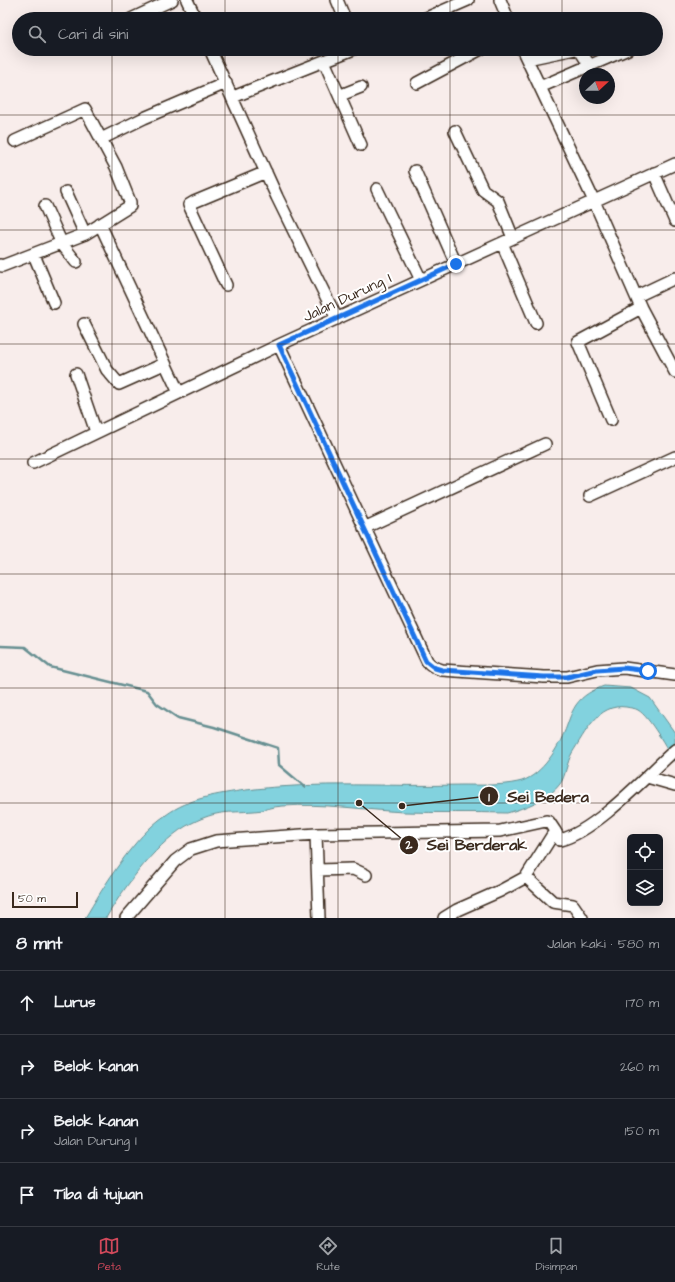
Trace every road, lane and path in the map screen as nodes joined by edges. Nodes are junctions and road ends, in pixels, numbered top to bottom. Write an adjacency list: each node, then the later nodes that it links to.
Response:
1 (172, 0): 6 (street)
2 (187, 0): 7 (street)
3 (337, 0): 8 (street)
4 (468, 0): 9 (street)
5 (500, 0): 10 (street)
6 (146, 12)
7 (193, 12)
8 (342, 12)
9 (440, 12)
10 (505, 12)
11 (213, 56): 21 (street)
12 (336, 56): 19 (street)
13 (468, 56): 22 (street)
14 (525, 56): 18 (street)
15 (544, 56): 18 (street)
16 (584, 56): 20 (street)
17 (612, 56): 20 (street)
18 (527, 60): 24 (street)
19 (324, 61): 25 (street); 26 (street)
20 (590, 66): 24 (street)
21 (226, 83): 26 (street); 28 (street)
22 (417, 83)
23 (361, 87): 25 (street)
24 (540, 87): 37 (street)
25 (341, 95): 30 (street)
26 (232, 97): 33 (street)
27 (455, 131): 42 (street)
28 (101, 139): 29 (street); 40 (street)
29 (15, 141)
30 (361, 145)
31 (675, 164): 34 (street, Jalan Durung I)
32 (415, 171): 47 (street)
33 (266, 172): 51 (street); 55 (street)
34 (654, 173): 37 (street, Jalan Durung I); 39 (street)
35 (377, 189): 50 (street)
36 (66, 192): 41 (street)
37 (594, 201): 42 (street, Jalan Durung I); 52 (street)
38 (45, 206): 44 (street)
39 (675, 221)
40 (100, 224): 41 (street); 59 (street)
41 (85, 234): 44 (street)
42 (513, 238): 43 (street, Jalan Durung I)
43 (502, 243): 47 (street, Jalan Durung I); 56 (street)
44 (62, 244): 45 (street); 46 (street)
45 (34, 255): 48 (street); 53 (street)
46 (76, 262)
47 (456, 264): 50 (street, Jalan Durung I)
48 (0, 265)
49 (675, 278): 52 (street)
50 (421, 280): 55 (street, Jalan Durung I)
51 (226, 285)
52 (637, 296): 54 (street)
53 (54, 303)
54 (641, 308): 60 (street); 63 (street)
55 (336, 319): 58 (street, Jalan Durung I)
56 (536, 323)
57 (84, 324): 59 (street)
58 (279, 345): 62 (street, Jalan Durung I); 69 (street)
59 (164, 364): 62 (street)
60 (675, 372)
61 (76, 374): 64 (street)
62 (179, 393): 64 (street, Jalan Durung I)
63 (611, 420)
64 (96, 432): 67 (street, Jalan Durung I)
65 (545, 444): 69 (street)
66 (675, 457): 68 (street)
67 (33, 463)
68 (590, 496)
69 (364, 528): 70 (street)
70 (675, 675)
71 (675, 750): 72 (street)
72 (647, 777): 73 (street); 74 (street)
73 (675, 785)
74 (555, 832): 75 (street); 78 (street)
75 (316, 834): 76 (street); 79 (street)
76 (318, 870): 77 (street); 80 (street)
77 (366, 875)
78 (526, 877): 81 (street); 82 (street)
79 (126, 918)
80 (319, 918)
81 (444, 918)
82 (582, 918)

